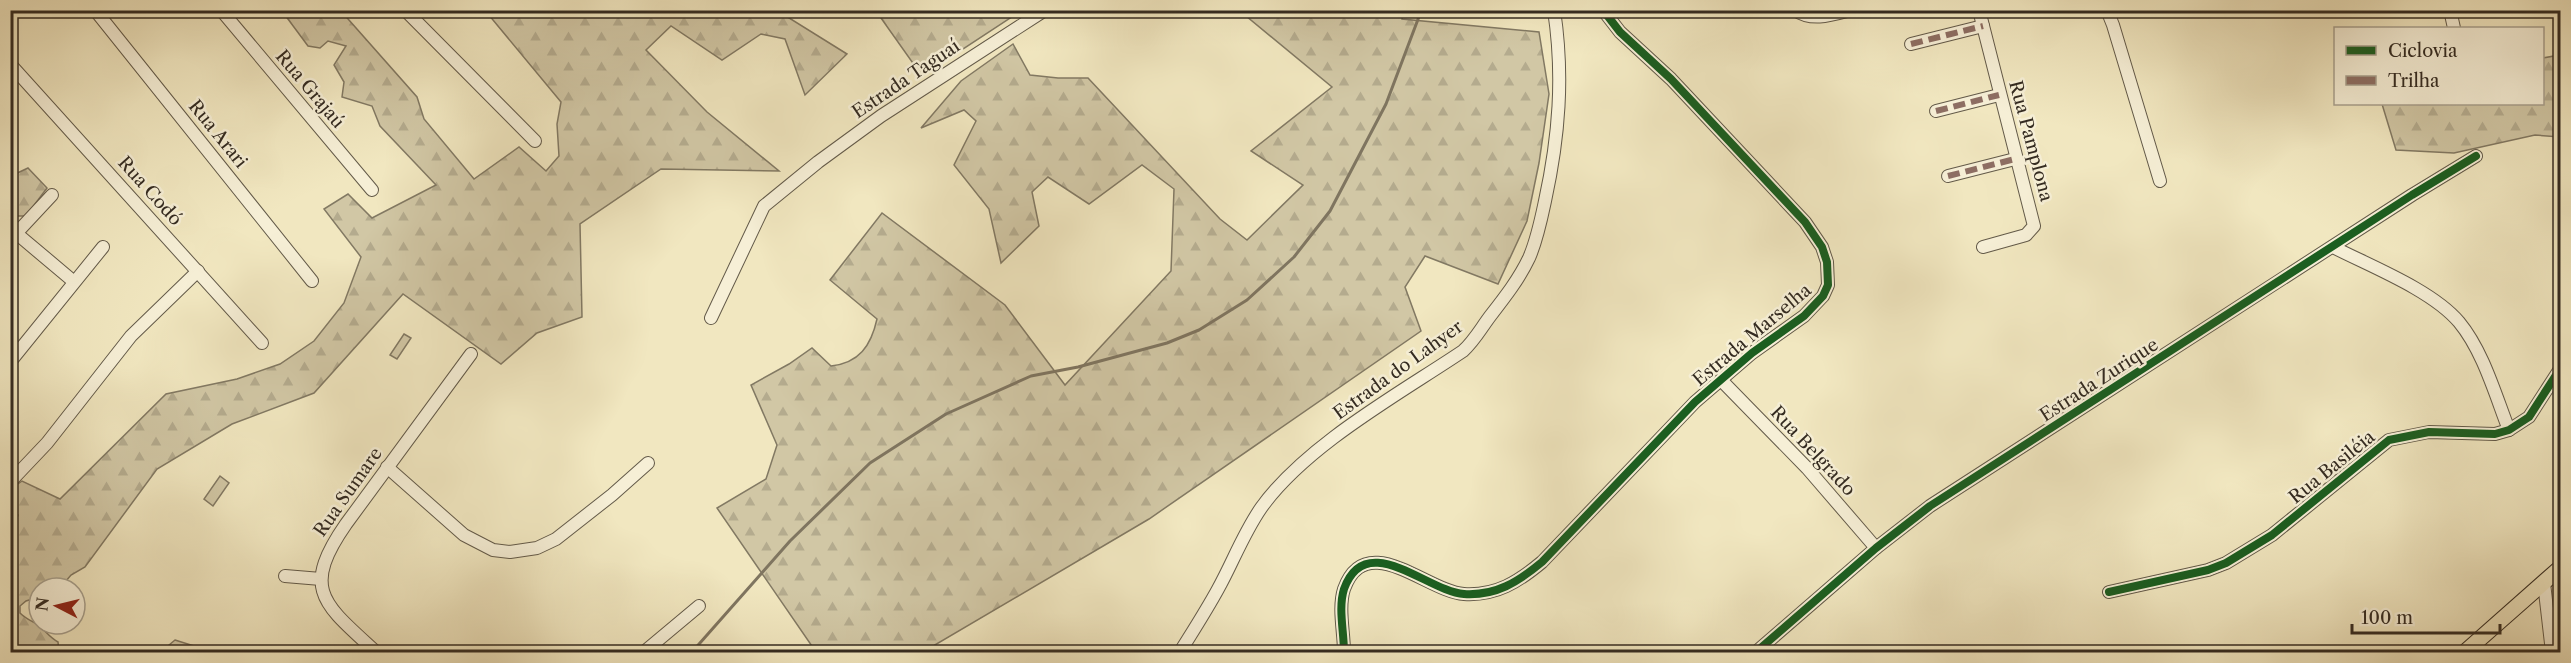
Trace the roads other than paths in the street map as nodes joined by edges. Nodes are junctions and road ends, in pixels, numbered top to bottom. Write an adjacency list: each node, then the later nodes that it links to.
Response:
1 (95, 10): 31 (street, Rua Arari)
2 (221, 10): 23 (street, Rua Grajaú)
3 (405, 10): 18 (street)
4 (1045, 10): 32 (street, Estrada Taguaí)
5 (1554, 10): 51 (street, Estrada do Lahyer)
6 (1604, 10): 37 (street, Estrada Marselha)
7 (1795, 10): 8 (street)
8 (1851, 10)
9 (1979, 10): 12 (street, Rua Pamplona)
10 (2107, 10): 22 (street)
11 (2450, 10): 13 (street)
12 (1983, 26): 14 (street); 16 (street, Rua Pamplona)
13 (2454, 27)
14 (1911, 44)
15 (10, 64): 29 (street, Rua Codó)
16 (1999, 95): 17 (street); 20 (street, Rua Pamplona)
17 (1936, 111)
18 (535, 141)
19 (2476, 156): 28 (street, Estrada Zurique)
20 (2015, 159): 21 (street); 27 (street, Rua Pamplona)
21 (1948, 176)
22 (2160, 181)
23 (372, 190)
24 (52, 195): 25 (street)
25 (13, 237): 30 (street)
26 (103, 247): 30 (street)
27 (1983, 247)
28 (2333, 247): 38 (street); 42 (street, Estrada Zurique)
29 (198, 271): 33 (street, Rua Codó); 41 (street)
30 (73, 281): 35 (street)
31 (312, 281)
32 (711, 318)
33 (262, 343)
34 (471, 354): 40 (street, Rua Sumare)
35 (10, 362)
36 (2560, 369): 38 (street)
37 (1722, 381): 42 (street, Rua Belgrado); 52 (street, Estrada Marselha)
38 (2509, 430): 47 (street, Rua Basiléia)
39 (648, 463): 40 (street)
40 (387, 467): 45 (street, Rua Sumare)
41 (12, 478)
42 (1876, 548): 53 (street, Estrada Zurique)
43 (2560, 568): 46 (main road)
44 (285, 576): 45 (street)
45 (321, 579): 49 (street)
46 (2544, 584): 54 (main road); 55 (street)
47 (2109, 592)
48 (699, 606): 50 (street)
49 (376, 652)
50 (644, 652)
51 (1180, 652)
52 (1344, 652)
53 (1756, 652)
54 (2465, 652)
55 (2552, 652)

